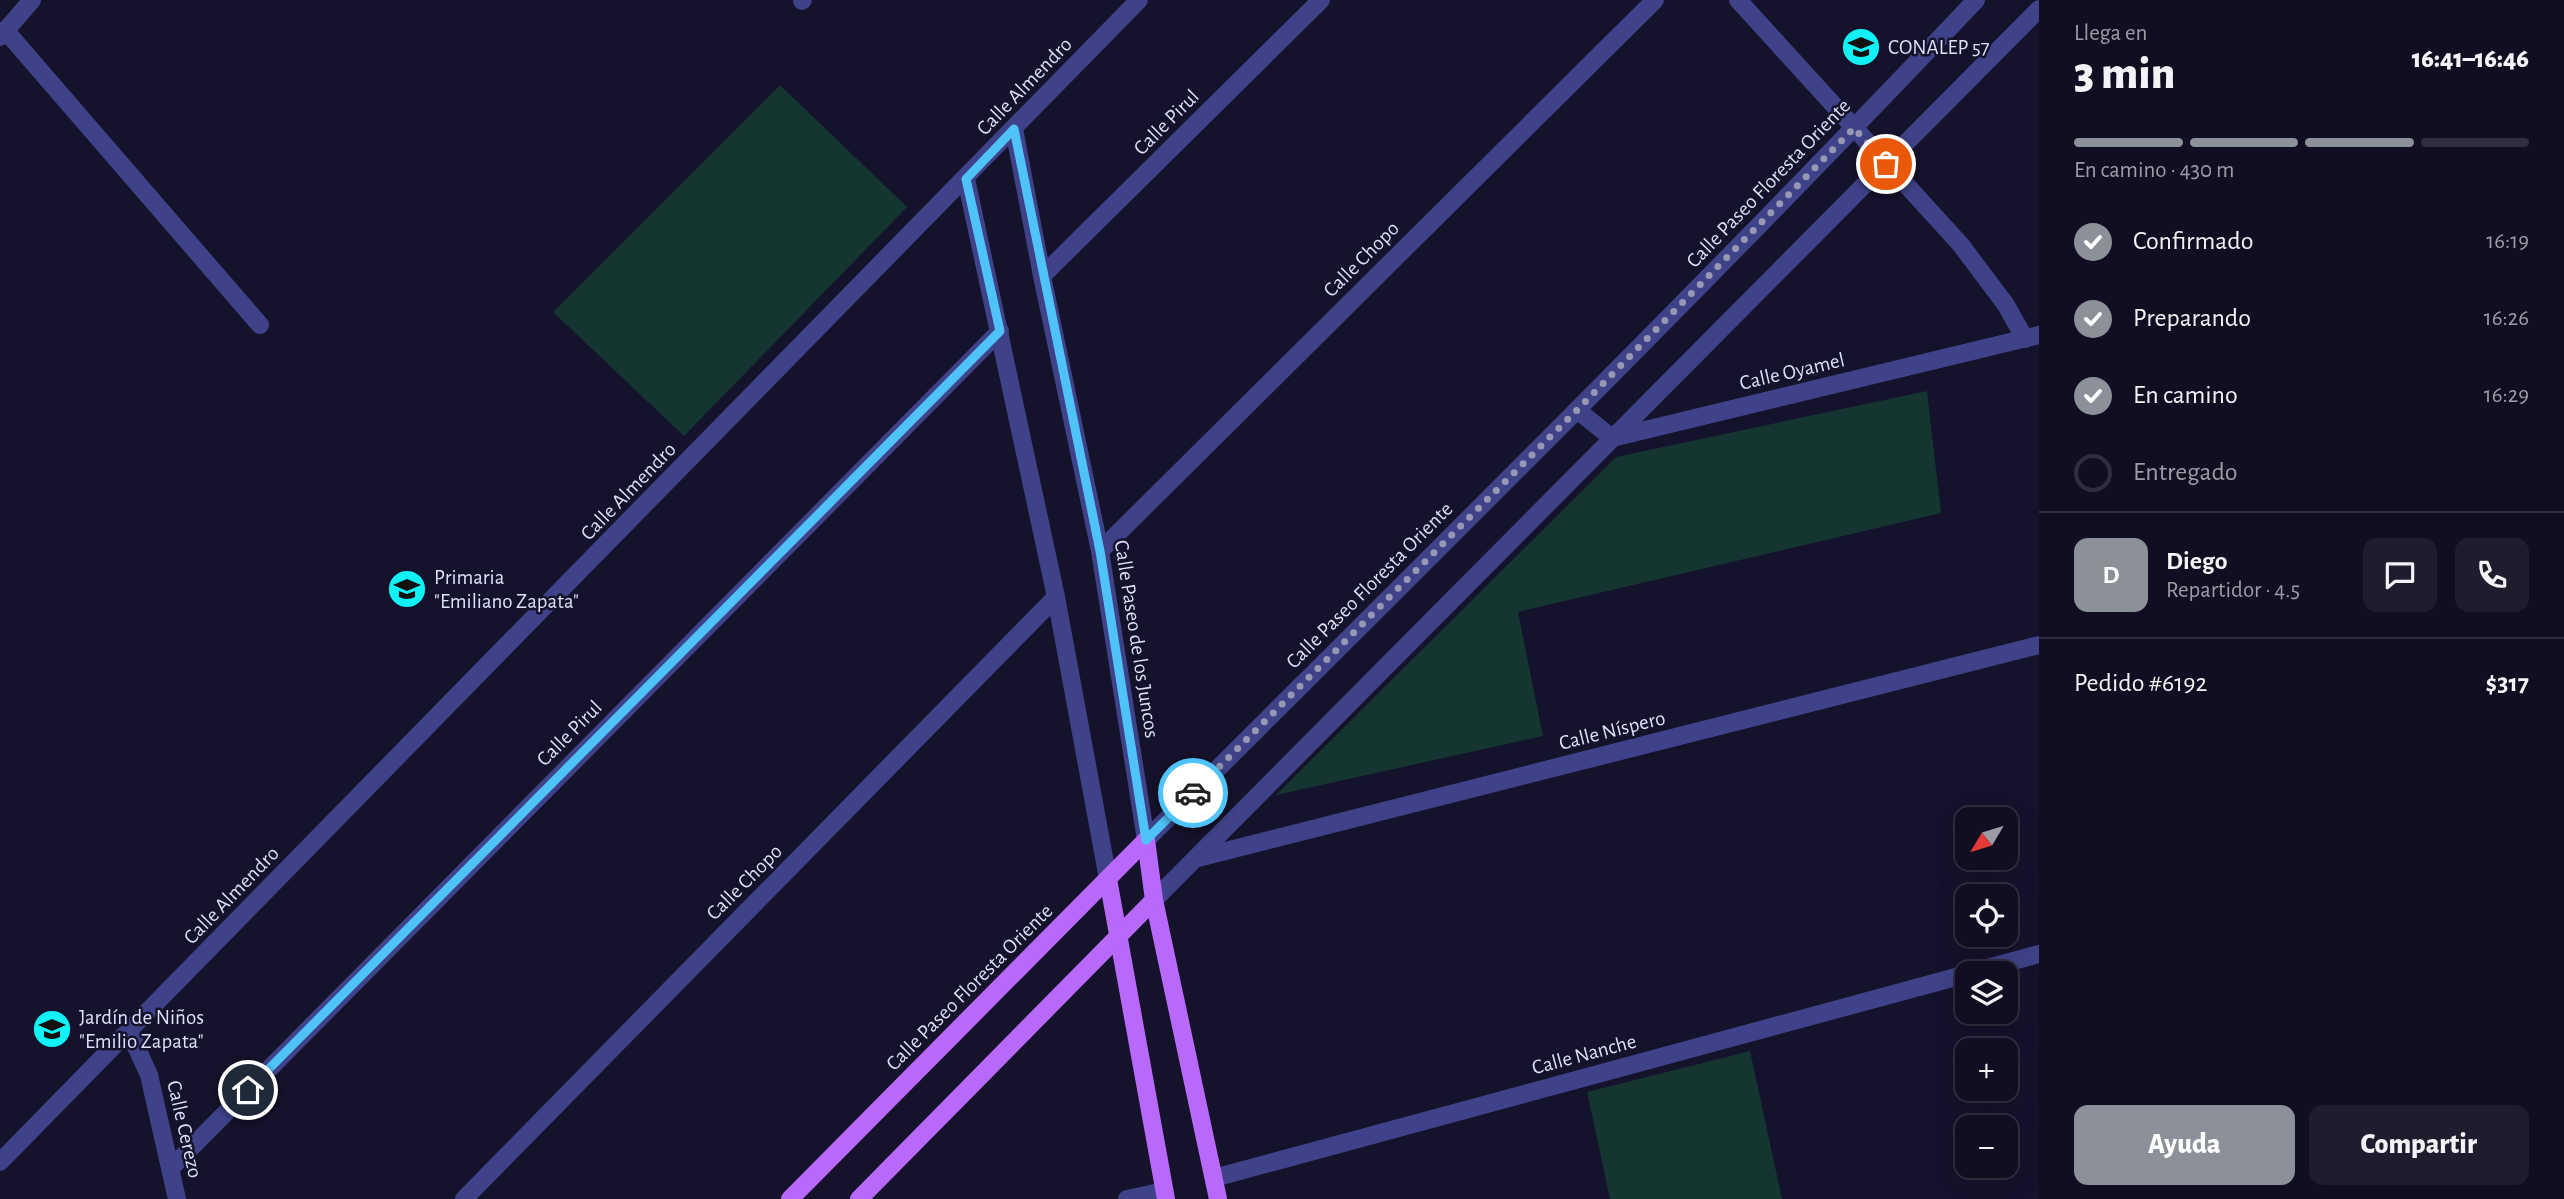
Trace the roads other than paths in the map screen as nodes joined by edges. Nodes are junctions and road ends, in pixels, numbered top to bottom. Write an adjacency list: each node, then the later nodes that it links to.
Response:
1 (32, 0): 8 (street)
2 (1139, 0): 10 (street, Calle Almendro)
3 (1321, 0): 13 (street, Calle Pirul)
4 (1655, 0): 19 (street, Calle Chopo)
5 (1738, 0): 9 (street, Calle Oyamel)
6 (1976, 0): 9 (street, Calle Paseo Floresta Oriente)
7 (2039, 9): 11 (street)
8 (3, 33): 14 (street)
9 (1854, 128): 11 (street, Calle Oyamel); 17 (street, Calle Paseo Floresta Oriente)
10 (1014, 129): 12 (street, Calle Almendro); 13 (street, Calle Paseo de los Juncos)
11 (1886, 164): 16 (street, Calle Oyamel); 18 (street)
12 (966, 179): 15 (street); 30 (street, Calle Almendro)
13 (1042, 276): 19 (street, Calle Paseo de los Juncos)
14 (260, 325)
15 (1000, 331): 20 (street); 32 (street, Calle Pirul)
16 (2032, 337): 18 (street, Calle Oyamel)
17 (1577, 410): 18 (street); 22 (street, Calle Paseo Floresta Oriente)
18 (1612, 438): 23 (street)
19 (1100, 551): 22 (street, Calle Paseo de los Juncos)
20 (1056, 597): 24 (street); 36 (street, Calle Chopo)
21 (2039, 645): 23 (street, Calle Níspero)
22 (1146, 840): 24 (main road, Calle Paseo Floresta Oriente); 25 (main road, Calle Paseo de los Juncos)
23 (1195, 859): 25 (street)
24 (1108, 878): 26 (main road); 37 (main road, Calle Paseo Floresta Oriente)
25 (1154, 900): 26 (main road); 33 (main road, Calle Paseo de los Juncos)
26 (1120, 935): 34 (main road); 38 (main road)
27 (2039, 954): 28 (street, Calle Nanche)
28 (2013, 961)
29 (1955, 977): 33 (street, Calle Nanche)
30 (129, 1031): 31 (street, Calle Almendro); 32 (street, Calle Cerezo)
31 (0, 1162)
32 (171, 1168): 35 (street, Calle Cerezo)
33 (1214, 1178): 40 (main road, Calle Paseo de los Juncos)
34 (1165, 1195): 39 (street)
35 (177, 1199)
36 (464, 1199)
37 (790, 1199)
38 (859, 1199)
39 (1127, 1199)
40 (1218, 1199)

